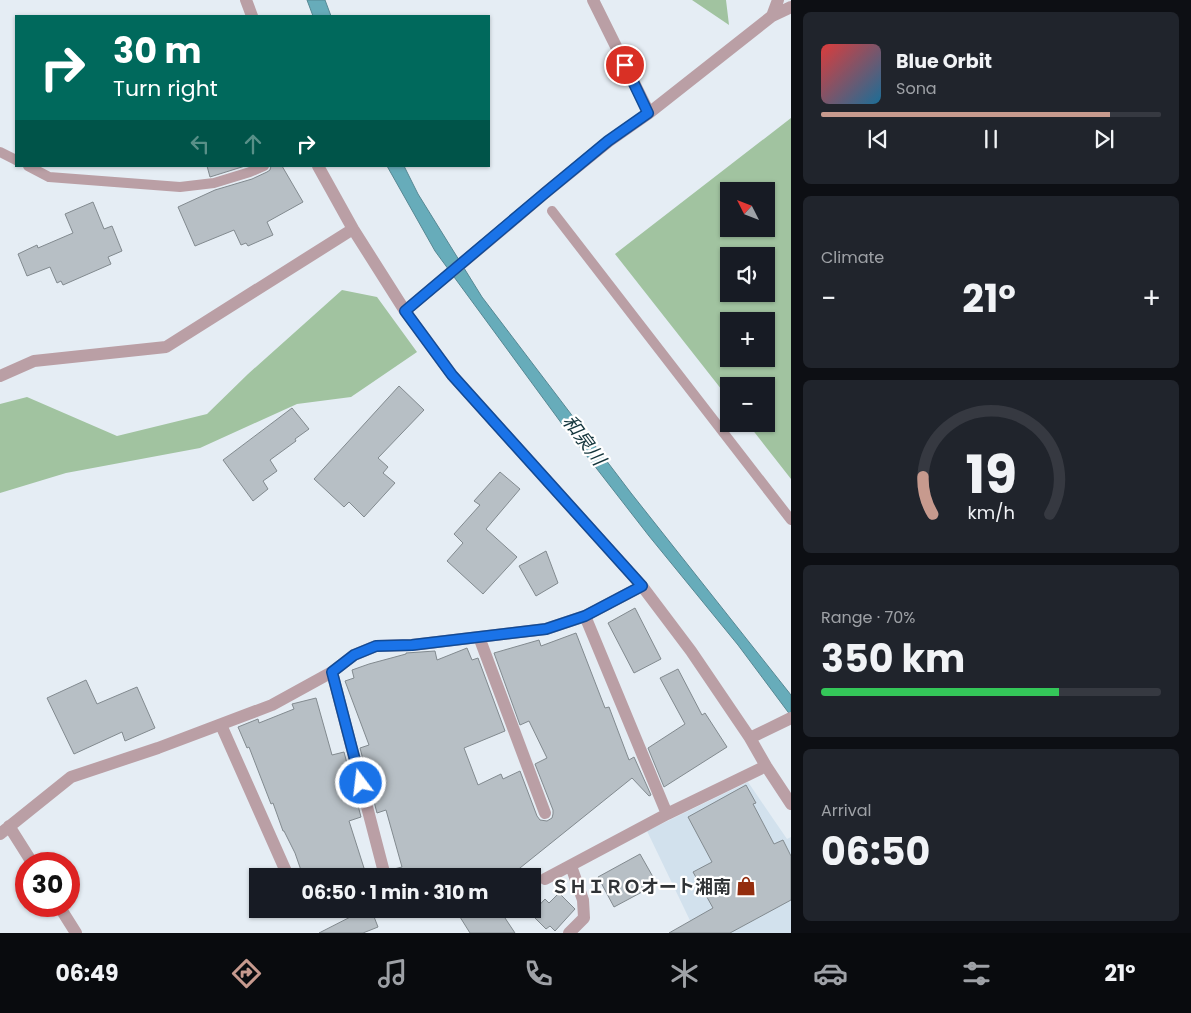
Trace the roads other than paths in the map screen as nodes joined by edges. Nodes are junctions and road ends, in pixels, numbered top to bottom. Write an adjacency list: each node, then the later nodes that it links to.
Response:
1 (246, 0): 5 (street)
2 (593, 0): 7 (street)
3 (778, 0): 6 (street)
4 (791, 7): 6 (street)
5 (252, 15)
6 (772, 16): 7 (street)
7 (648, 113): 15 (street, bridge)
8 (0, 152): 9 (lane)
9 (15, 160)
10 (30, 167): 11 (lane)
11 (262, 167)
12 (319, 167): 14 (street)
13 (552, 211): 17 (lane)
14 (353, 229): 15 (street); 16 (street)
15 (405, 311): 18 (street)
16 (0, 376)
17 (791, 520)
18 (642, 586): 19 (street); 24 (street)
19 (585, 616): 20 (street); 28 (street)
20 (479, 637): 21 (street); 27 (street)
21 (332, 672): 23 (street); 33 (street)
22 (791, 718): 24 (street)
23 (221, 725): 29 (street); 32 (street)
24 (750, 738): 25 (street)
25 (766, 766): 26 (street); 28 (street)
26 (791, 804)
27 (545, 813)
28 (667, 814): 31 (street)
29 (4, 830): 30 (street)
30 (22, 852)
31 (571, 866): 34 (street); 37 (street)
32 (284, 868)
33 (383, 868)
34 (545, 879)
35 (66, 917): 36 (street)
36 (76, 933)
37 (569, 933)

